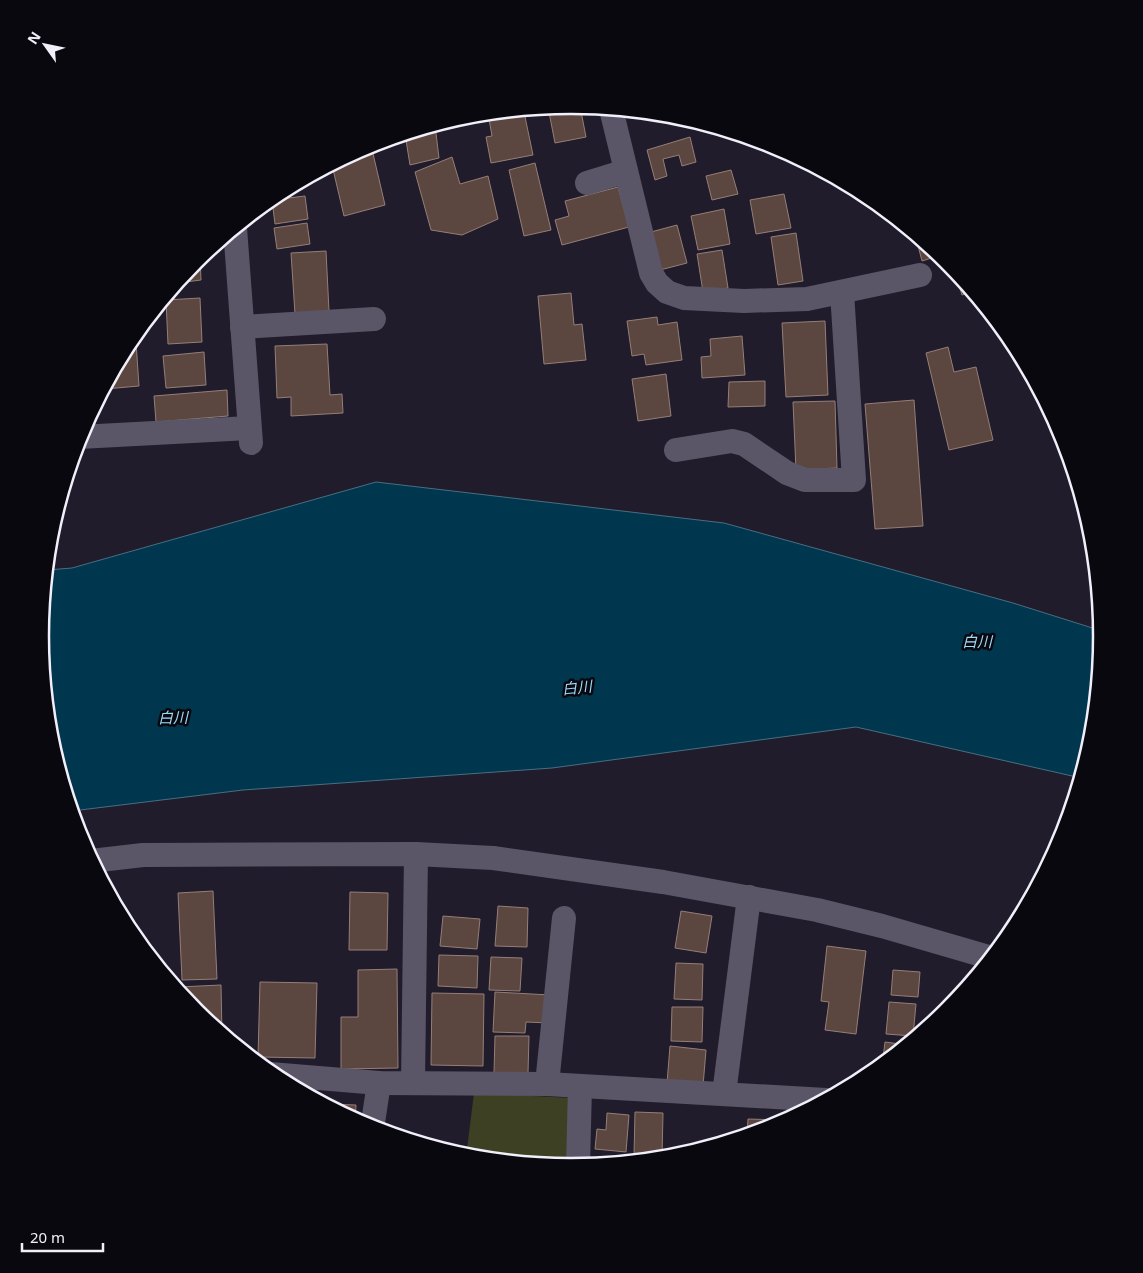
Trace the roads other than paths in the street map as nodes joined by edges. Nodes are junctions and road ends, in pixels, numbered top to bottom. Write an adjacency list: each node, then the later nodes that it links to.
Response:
1 (613, 116): 2 (street)
2 (626, 171): 3 (street); 6 (street)
3 (587, 183)
4 (236, 236): 8 (street)
5 (920, 275): 6 (street)
6 (842, 292): 10 (street)
7 (374, 319): 8 (street)
8 (242, 327): 9 (street)
9 (89, 437)
10 (676, 450)
11 (416, 854): 12 (street); 13 (street); 18 (street)
12 (99, 859)
13 (749, 898): 15 (street); 21 (street)
14 (564, 918): 19 (street)
15 (985, 956)
16 (288, 1076): 17 (street)
17 (379, 1083): 18 (street); 23 (street)
18 (413, 1084): 19 (street)
19 (547, 1084): 20 (street)
20 (580, 1086): 21 (street); 24 (street)
21 (724, 1094): 22 (street)
22 (810, 1101)
23 (373, 1120)
24 (578, 1159)

